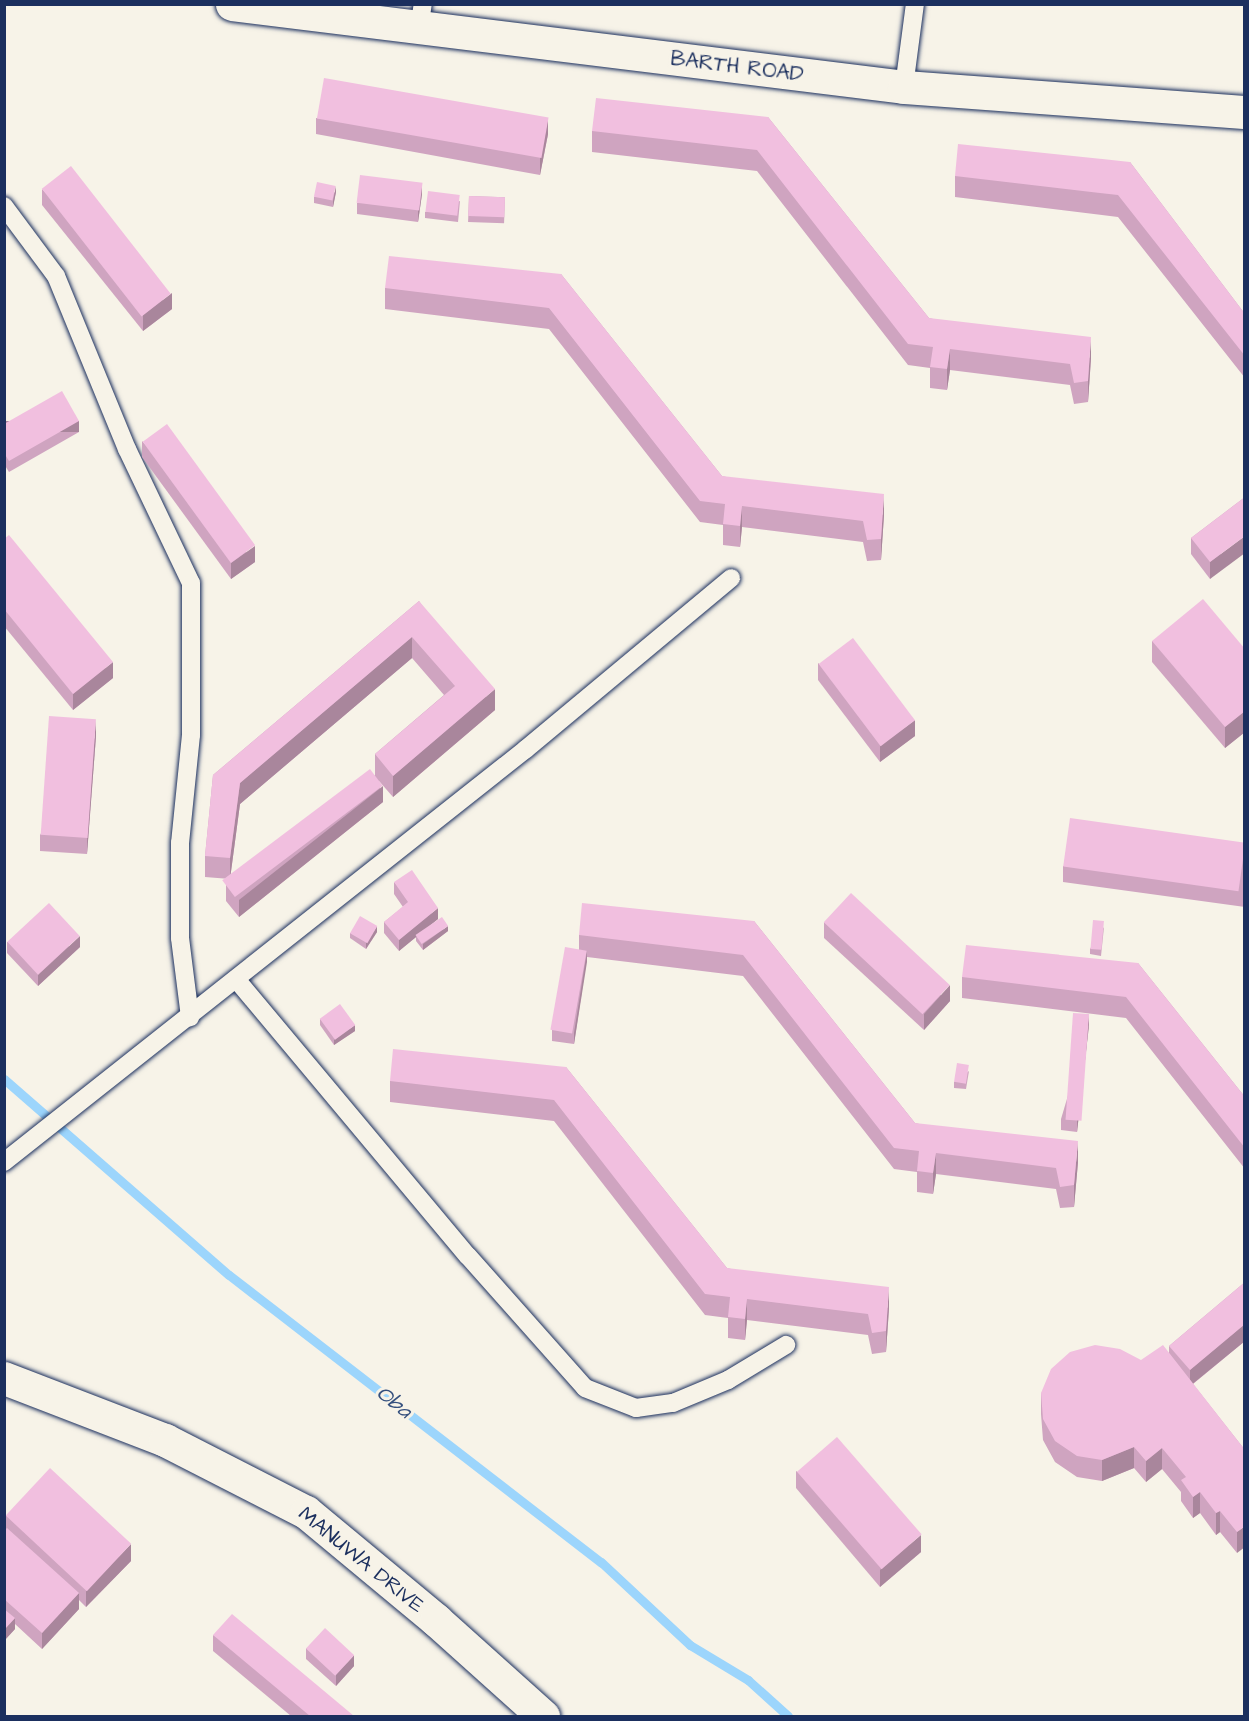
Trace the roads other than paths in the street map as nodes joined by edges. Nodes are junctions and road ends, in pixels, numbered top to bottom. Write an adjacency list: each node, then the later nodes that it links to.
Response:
1 (232, 4): 3 (street, BARTH ROAD)
2 (915, 4): 5 (lane)
3 (319, 10): 4 (street, BARTH ROAD)
4 (421, 16): 5 (street, BARTH ROAD)
5 (904, 87): 6 (street, BARTH ROAD)
6 (1245, 112)
7 (4, 206): 10 (lane)
8 (731, 578): 9 (lane)
9 (236, 979): 10 (lane); 12 (lane)
10 (190, 1017): 11 (lane)
11 (4, 1162)
12 (786, 1345)
13 (11, 1375): 14 (street, MANUWA DRIVE)
14 (543, 1716)

